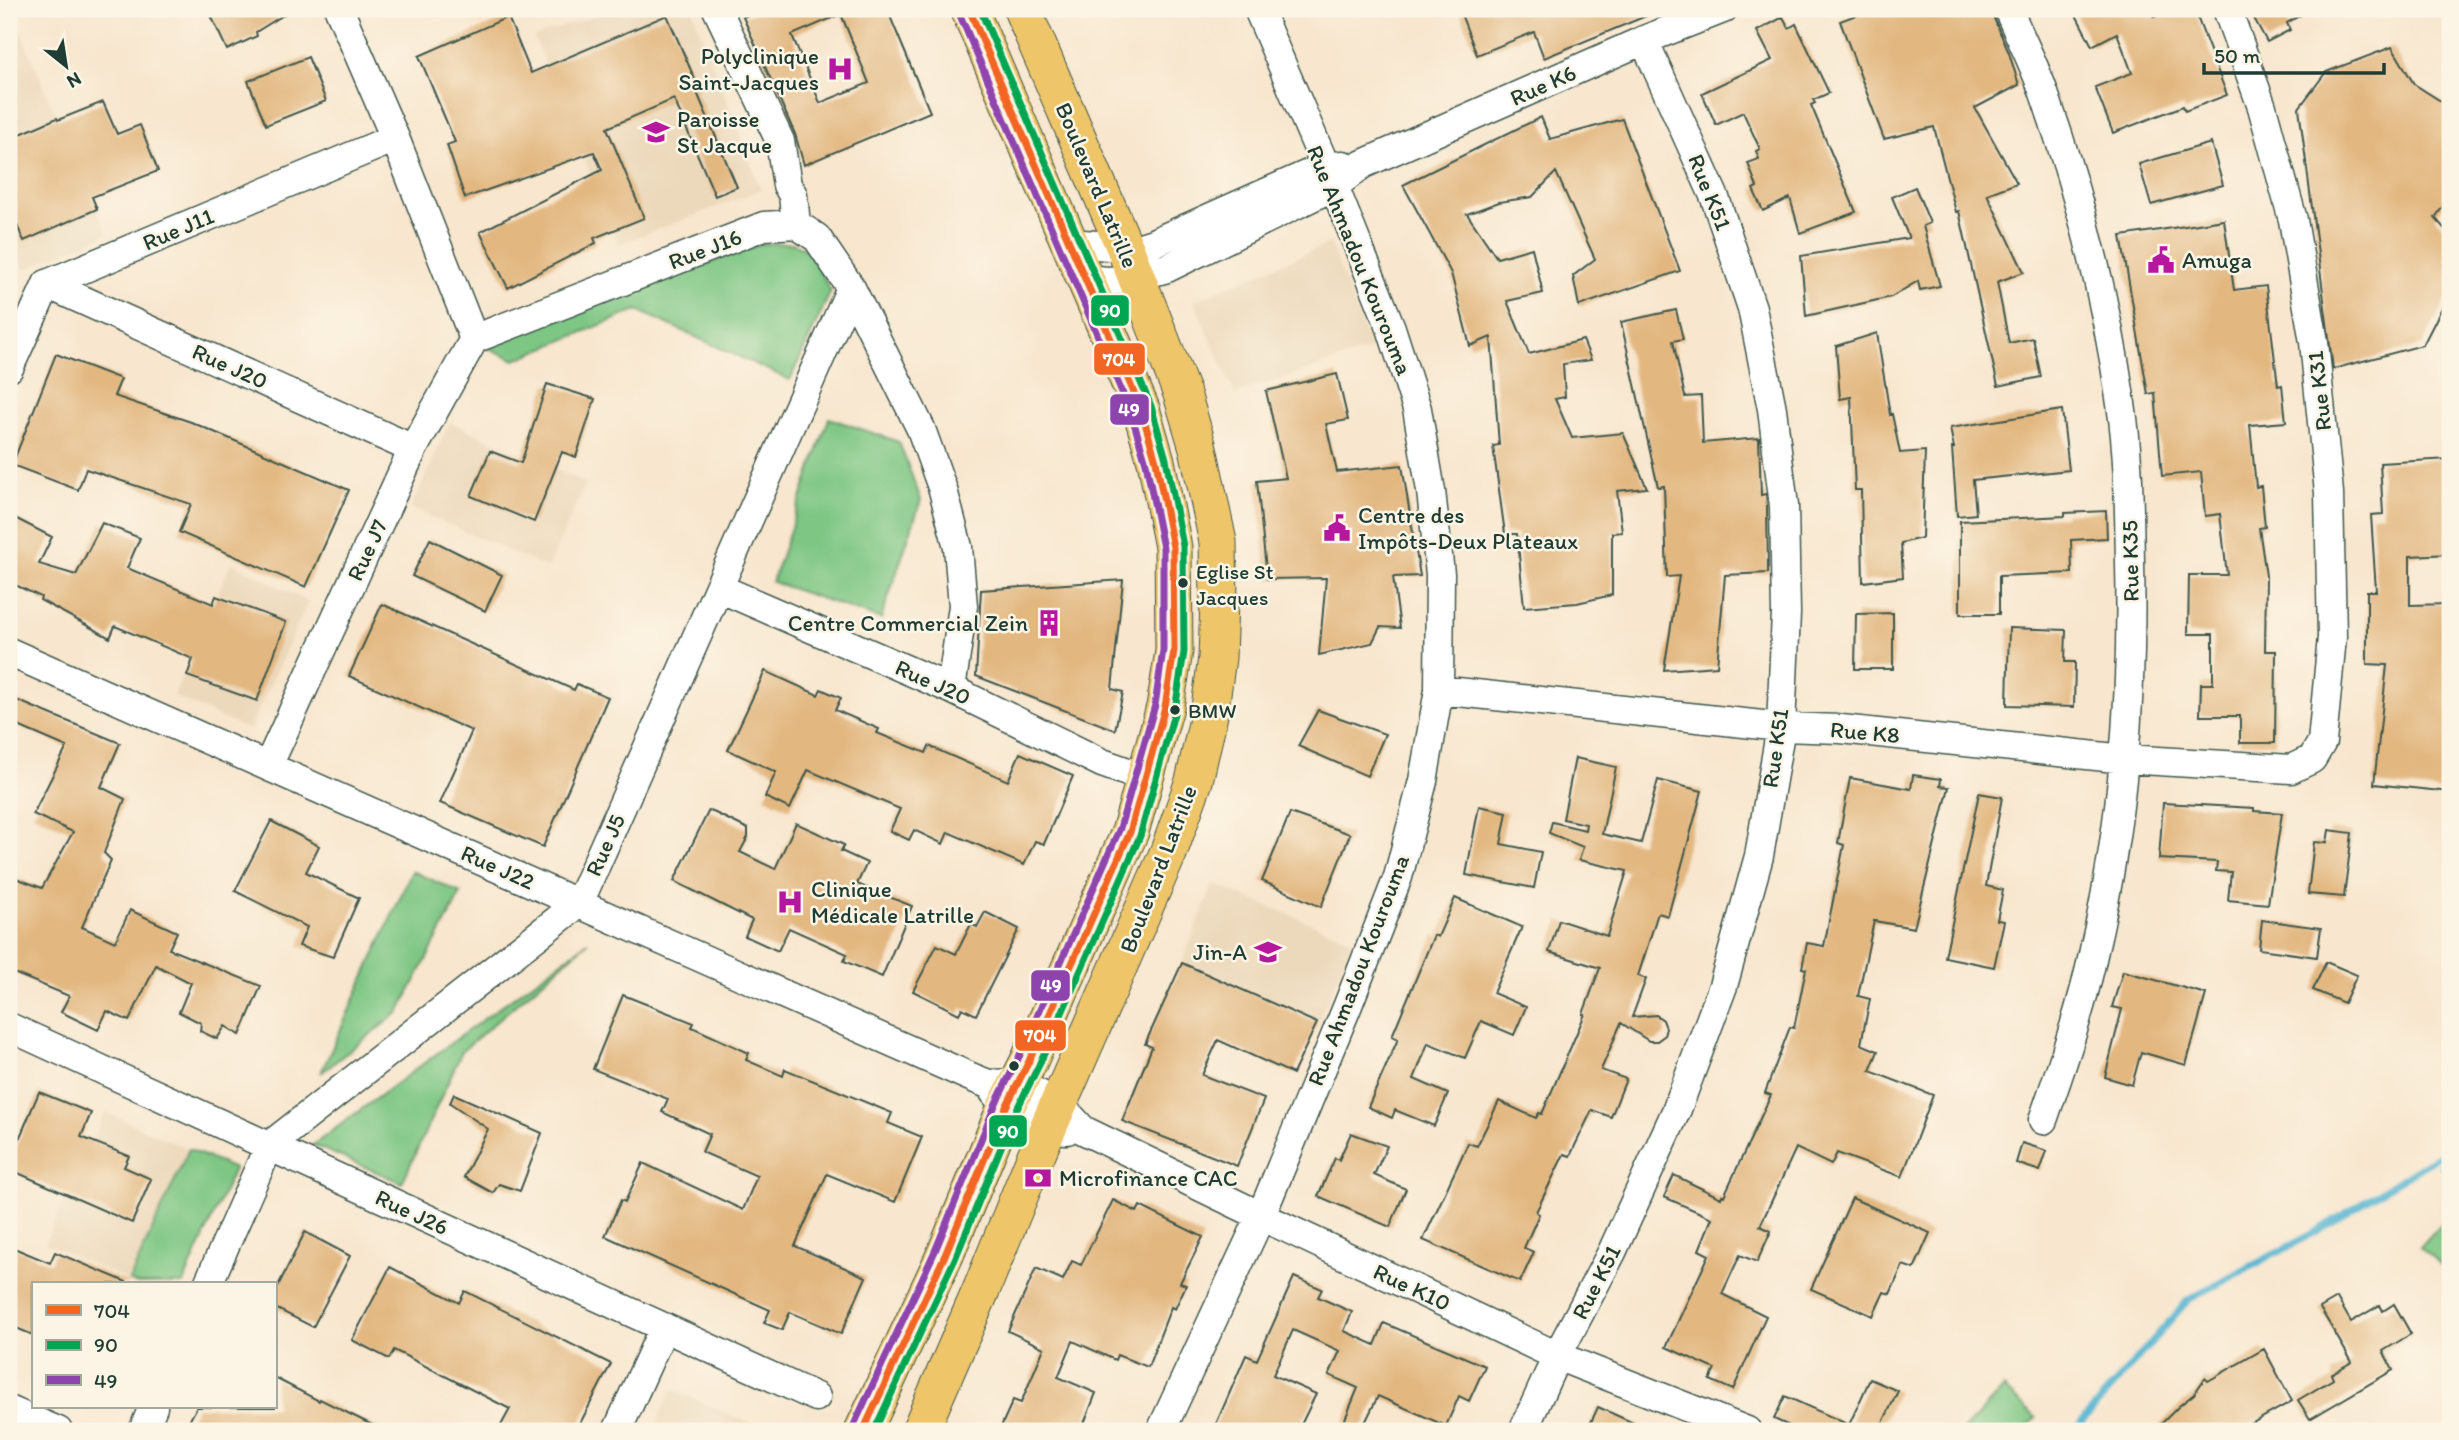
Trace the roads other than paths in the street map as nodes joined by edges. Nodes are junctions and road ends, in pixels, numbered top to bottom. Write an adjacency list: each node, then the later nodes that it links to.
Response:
1 (340, 9): 10 (street)
2 (717, 9): 12 (street)
3 (970, 9): 13 (main road, Boulevard Latrille)
4 (1022, 9): 14 (main road, Boulevard Latrille)
5 (1258, 9): 11 (street, Rue Ahmadou Kourouma)
6 (1723, 9): 9 (street, Rue K6)
7 (2008, 9): 26 (street, Rue K35)
8 (2227, 9): 28 (street, Rue K31)
9 (1644, 40): 11 (street, Rue K6); 25 (street, Rue K51)
10 (395, 138): 16 (street, Rue J11); 18 (street)
11 (1329, 176): 14 (street, Rue K6); 24 (street, Rue Ahmadou Kourouma)
12 (796, 224): 17 (street); 18 (street, Rue J16)
13 (1069, 243): 14 (street, Rue K6); 15 (main road, Boulevard Latrille)
14 (1131, 263): 15 (street, Rue K6); 34 (main road, Boulevard Latrille)
15 (1085, 279): 29 (main road, Boulevard Latrille)
16 (47, 284): 19 (street); 20 (street, Rue J20)
17 (851, 288): 21 (street, Rue J5); 23 (street)
18 (474, 339): 20 (street, Rue J7)
19 (9, 368)
20 (413, 449): 27 (street, Rue J7)
21 (719, 588): 23 (street, Rue J20); 30 (street, Rue J5)
22 (9, 652): 27 (street, Rue J22)
23 (950, 689): 29 (street, Rue J20)
24 (1439, 690): 25 (street, Rue K8); 36 (street, Rue Ahmadou Kourouma)
25 (1781, 727): 26 (street, Rue K8); 39 (street, Rue K51)
26 (2124, 759): 28 (street, Rue K8); 33 (street, Rue K35)
27 (268, 766): 30 (street, Rue J22)
28 (2291, 769)
29 (1145, 778): 32 (main road, Boulevard Latrille)
30 (579, 903): 32 (street, Rue J22); 35 (street, Rue J5)
31 (9, 1027): 35 (street, Rue J26)
32 (1004, 1091): 34 (street, Rue J22); 46 (main road, Boulevard Latrille)
33 (2043, 1120)
34 (1064, 1121): 36 (street, Rue K10); 47 (main road, Boulevard Latrille)
35 (268, 1146): 37 (street, Rue J5); 38 (street, Rue J26)
36 (1261, 1216): 39 (street, Rue K10); 48 (street, Rue Ahmadou Kourouma)
37 (209, 1282)
38 (664, 1327): 40 (street, Rue J26); 45 (street)
39 (1557, 1356): 49 (street, Rue K51); 50 (street, Rue K10)
40 (816, 1397)
41 (153, 1408): 44 (street)
42 (9, 1410): 43 (street)
43 (58, 1431)
44 (143, 1431)
45 (617, 1431)
46 (863, 1431)
47 (920, 1431)
48 (1161, 1431)
49 (1523, 1431)
50 (1746, 1431)

